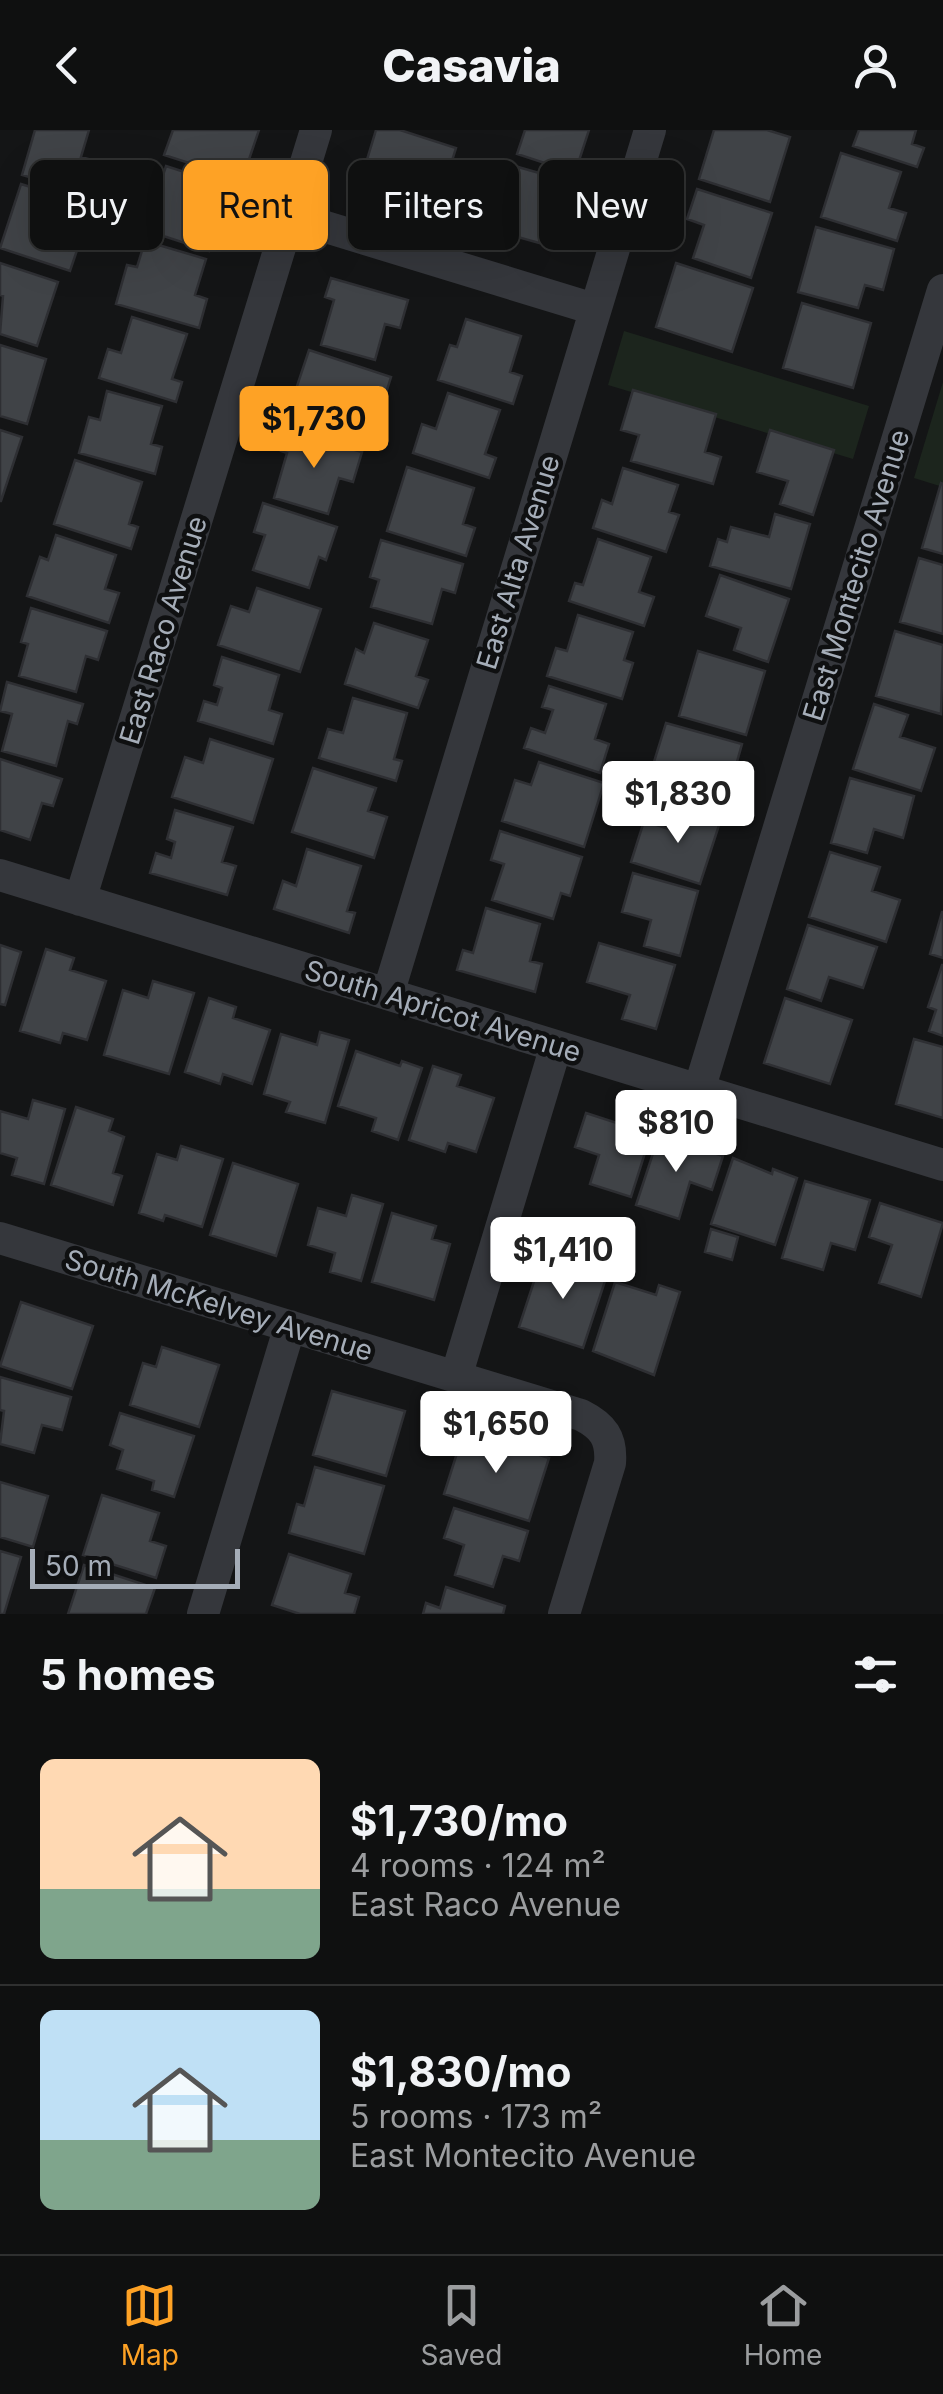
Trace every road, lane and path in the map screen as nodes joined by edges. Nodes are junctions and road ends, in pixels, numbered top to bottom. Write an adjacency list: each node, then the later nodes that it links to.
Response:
1 (316, 130): 3 (street, East Raco Avenue)
2 (650, 130): 7 (street, East Alta Avenue)
3 (307, 160)
4 (328, 228): 7 (street)
5 (280, 250): 9 (street, East Raco Avenue)
6 (943, 290): 12 (street, East Montecito Avenue)
7 (594, 309): 10 (street, East Alta Avenue)
8 (0, 875): 9 (street, South Apricot Avenue)
9 (80, 900): 10 (street, South Apricot Avenue)
10 (388, 994): 11 (street, South Apricot Avenue)
11 (556, 1046): 12 (street, South Apricot Avenue); 16 (street)
12 (700, 1090): 13 (street, South Apricot Avenue)
13 (943, 1164)
14 (0, 1238): 15 (street, South McKelvey Avenue)
15 (290, 1326): 16 (street, South McKelvey Avenue); 17 (street)
16 (456, 1376): 18 (street, South McKelvey Avenue)
17 (203, 1614)
18 (564, 1614)

